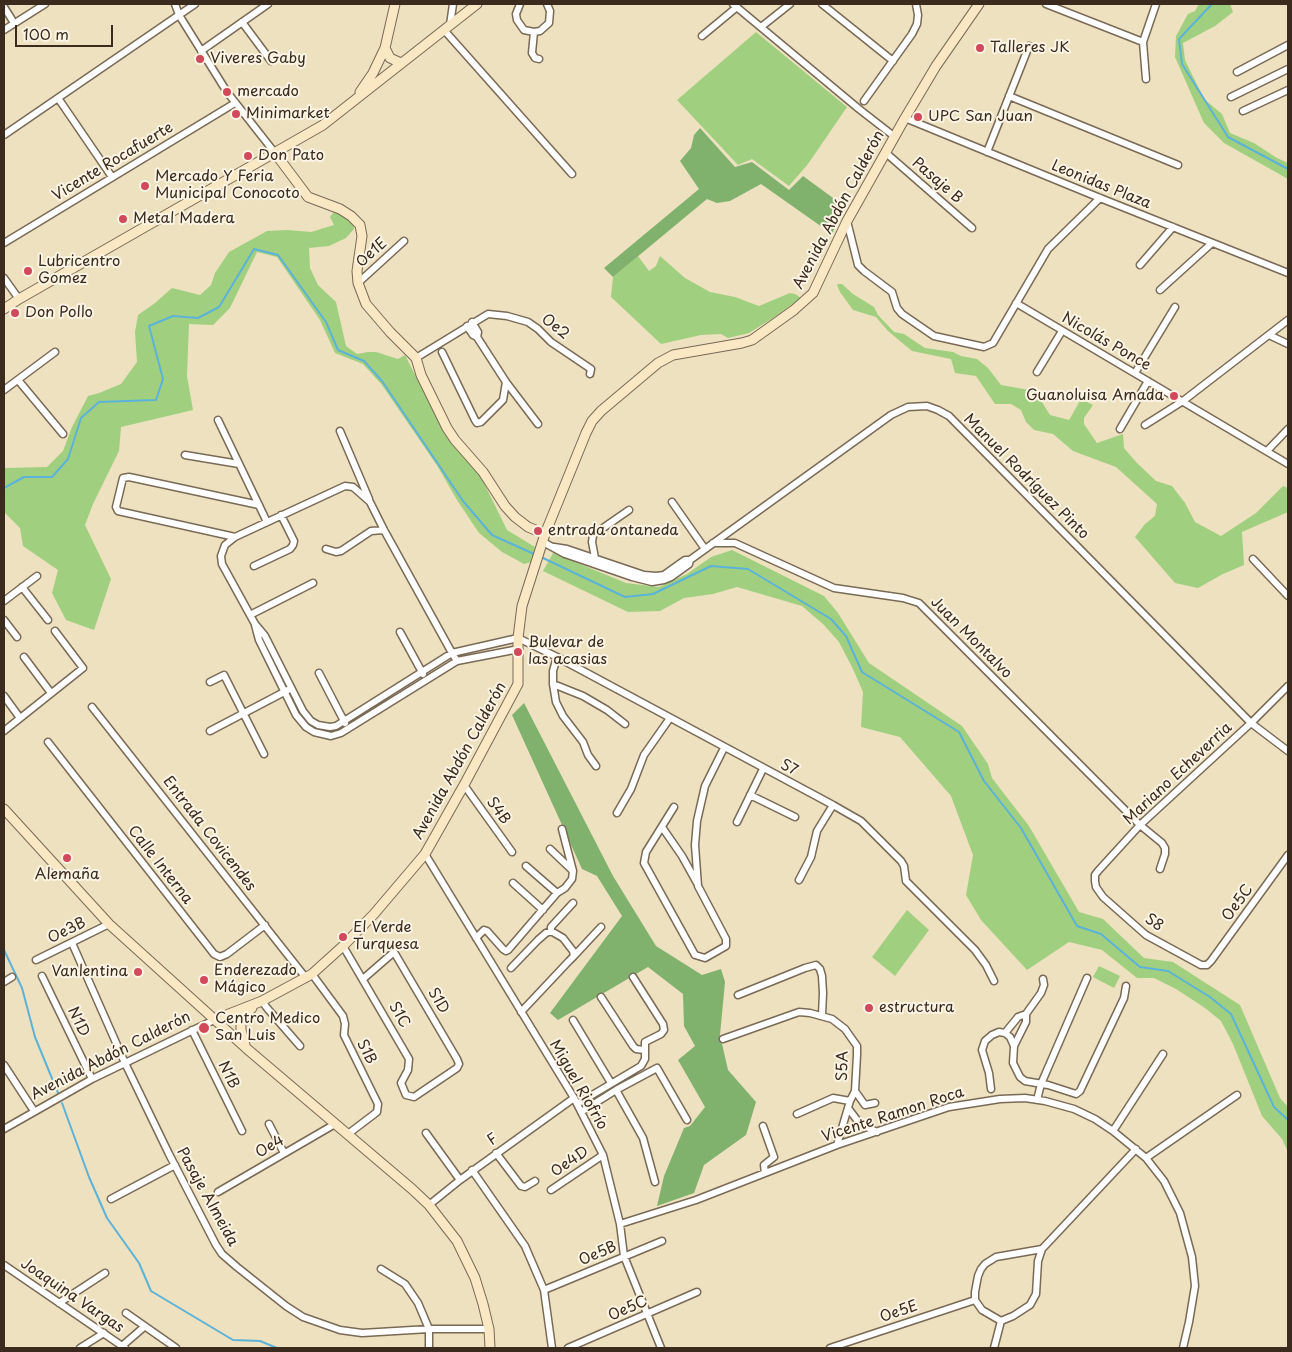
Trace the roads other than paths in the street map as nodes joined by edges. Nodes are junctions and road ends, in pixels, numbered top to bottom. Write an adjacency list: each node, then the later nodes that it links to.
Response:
1 (45, 4): 21 (street)
2 (174, 4): 19 (street)
3 (195, 4): 19 (street)
4 (268, 4): 20 (street)
5 (395, 4): 30 (street)
6 (453, 4): 23 (street)
7 (477, 4): 23 (street)
8 (520, 4): 25 (street)
9 (547, 4): 25 (street)
10 (790, 4): 22 (street)
11 (822, 4): 34 (street)
12 (916, 4): 34 (street)
13 (979, 4): 47 (street, Avenida Abdón Calderón)
14 (1046, 4): 17 (street)
15 (1156, 4): 27 (street)
16 (735, 5): 22 (street); 26 (street)
17 (1057, 6): 27 (street)
18 (4, 7): 21 (street)
19 (179, 15): 31 (street); 42 (street)
20 (242, 22): 31 (street); 33 (street)
21 (14, 23): 24 (street)
22 (761, 27): 49 (street)
23 (447, 28): 35 (street); 54 (street)
24 (4, 30)
25 (534, 32): 32 (street)
26 (702, 36)
27 (1144, 42): 38 (street)
28 (1288, 45): 37 (street)
29 (1029, 46): 40 (street)
30 (385, 48): 35 (street); 45 (street)
31 (201, 51): 44 (street)
32 (540, 59)
33 (272, 61)
34 (893, 61): 43 (street)
35 (401, 63): 45 (street)
36 (1288, 69): 41 (street)
37 (1237, 72)
38 (1146, 80)
39 (1288, 90): 46 (street)
40 (1009, 96): 50 (street); 53 (street)
41 (1231, 97)
42 (58, 98): 48 (street); 55 (street)
43 (864, 102)
44 (235, 103): 51 (street); 55 (street, Vicente Rocafuerte)
45 (347, 107): 51 (street)
46 (1243, 111)
47 (905, 118): 49 (street, Avenida Abdón Calderón); 50 (street, Leonidas Plaza)
48 (4, 135)
49 (895, 137): 52 (street, Avenida Abdón Calderón)
50 (987, 152): 56 (street, Leonidas Plaza)
51 (275, 153): 66 (street); 68 (street)
52 (886, 153): 57 (street, Avenida Abdón Calderón); 59 (street, Pasaje B)
53 (1178, 165)
54 (572, 174)
55 (112, 177): 61 (street, Vicente Rocafuerte)
56 (1100, 198): 58 (street, Leonidas Plaza); 69 (street)
57 (848, 221): 69 (street); 109 (street, Avenida Abdón Calderón)
58 (1173, 227): 62 (street, Leonidas Plaza); 63 (street)
59 (972, 228)
60 (404, 242): 66 (street, Oe1E)
61 (4, 243)
62 (1212, 243): 64 (street, Leonidas Plaza); 67 (street)
63 (1140, 265)
64 (1288, 273)
65 (4, 278): 68 (street)
66 (358, 283): 79 (street)
67 (1160, 290)
68 (19, 298): 71 (street)
69 (1016, 303): 74 (street, Nicolás Ponce)
70 (1175, 307): 81 (street)
71 (4, 309)
72 (1288, 320): 75 (street)
73 (470, 324): 79 (street, Oe2); 82 (street, Oe2); 85 (street)
74 (1062, 331): 80 (street); 81 (street, Nicolás Ponce)
75 (1269, 335): 76 (street); 89 (street)
76 (1288, 344)
77 (56, 352): 83 (street)
78 (442, 352): 88 (street)
79 (416, 358): 109 (street)
80 (1037, 372)
81 (1135, 373): 84 (street, Nicolás Ponce)
82 (590, 374)
83 (18, 380): 86 (street); 96 (street)
84 (1148, 381): 89 (street, Nicolás Ponce); 93 (street)
85 (506, 382): 87 (street); 88 (street)
86 (4, 390)
87 (518, 397): 88 (street); 91 (street)
88 (503, 400)
89 (1183, 401): 92 (street); 97 (street, Nicolás Ponce)
90 (218, 420): 99 (street)
91 (538, 424)
92 (1145, 425)
93 (1120, 429)
94 (1288, 429): 97 (street)
95 (340, 431): 101 (street)
96 (63, 434)
97 (1267, 451): 100 (street, Nicolás Ponce)
98 (185, 455): 99 (street)
99 (239, 464): 103 (street)
100 (1288, 464)
101 (370, 502): 105 (street); 107 (street)
102 (672, 502): 113 (street)
103 (259, 505): 106 (street); 108 (street)
104 (628, 510): 114 (street)
105 (282, 515): 106 (street); 117 (street)
106 (267, 522): 108 (street)
107 (384, 530): 112 (street); 132 (street)
108 (235, 537): 123 (street)
109 (543, 542): 111 (street); 130 (street, Avenida Abdón Calderón)
110 (711, 544): 113 (street); 155 (street, Manuel Rodríguez Pinto); 174 (street, Juan Montalvo)
111 (554, 547): 114 (street); 116 (street)
112 (326, 549)
113 (705, 549): 116 (street)
114 (595, 558): 116 (street)
115 (1252, 559): 121 (street)
116 (690, 560)
117 (254, 566)
118 (37, 576): 120 (street)
119 (312, 583): 123 (street)
120 (22, 587): 122 (street); 125 (street)
121 (1288, 596)
122 (4, 601)
123 (250, 614): 126 (street)
124 (4, 620): 129 (street)
125 (48, 620)
126 (255, 624): 136 (street); 137 (street)
127 (55, 631): 146 (street)
128 (400, 632): 138 (street)
129 (17, 637)
130 (518, 638): 131 (street, Avenida Abdón Calderón); 132 (street); 134 (street, S7)
131 (519, 649): 135 (street); 166 (street, Avenida Abdón Calderón)
132 (452, 653): 135 (street); 138 (street)
133 (24, 657): 146 (street)
134 (557, 657): 142 (street); 153 (street, S7)
135 (457, 661): 140 (street)
136 (282, 669): 137 (street); 144 (street)
137 (274, 672): 145 (street)
138 (422, 672): 140 (street); 148 (street)
139 (319, 673): 154 (street)
140 (427, 680): 149 (street)
141 (210, 682): 151 (street)
142 (553, 684): 156 (street); 164 (street)
143 (1288, 686): 155 (street, Mariano Echeverria)
144 (291, 688): 145 (street); 154 (street)
145 (284, 691): 151 (street); 157 (street)
146 (51, 693): 152 (street)
147 (4, 696): 152 (street)
148 (381, 698): 149 (street); 154 (street)
149 (386, 705): 157 (street)
150 (92, 706): 194 (street, Entrada Covicendes)
151 (243, 713): 159 (street); 163 (street)
152 (20, 718): 158 (street)
153 (670, 718): 161 (street, S7); 171 (street)
154 (344, 721): 157 (street)
155 (1251, 723): 162 (street, Manuel Rodríguez Pinto); 174 (street, Mariano Echeverria)
156 (625, 724)
157 (349, 728)
158 (4, 731)
159 (210, 731)
160 (48, 742): 194 (street, Calle Interna)
161 (724, 748): 165 (street, S7); 179 (street)
162 (1288, 751)
163 (264, 754)
164 (596, 766)
165 (763, 769): 167 (street); 168 (street, S7)
166 (464, 785): 178 (street, S4B); 180 (street, Avenida Abdón Calderón)
167 (750, 795): 172 (street); 173 (street)
168 (833, 805): 186 (street); 211 (street, S7)
169 (674, 807): 175 (street)
170 (4, 809): 193 (street)
171 (617, 813)
172 (795, 817)
173 (737, 822)
174 (1140, 825): 184 (street, Juan Montalvo); 189 (street, Mariano Echeverria)
175 (662, 827): 182 (street); 188 (street)
176 (562, 829): 185 (street)
177 (550, 849): 185 (street)
178 (512, 852)
179 (696, 852): 182 (street); 188 (street)
180 (425, 854): 197 (street, Miguel Riofrío); 199 (street, Avenida Abdón Calderón)
181 (1288, 854): 202 (street, Oe5C)
182 (682, 856): 188 (street)
183 (526, 866): 190 (street)
184 (1160, 869)
185 (573, 871): 190 (street)
186 (799, 880)
187 (513, 883): 192 (street)
188 (698, 886)
189 (1096, 887): 202 (street, S8)
190 (557, 893): 192 (street)
191 (573, 903): 196 (street)
192 (543, 910): 197 (street)
193 (109, 924): 198 (street, Oe3B); 220 (street)
194 (265, 925): 205 (street, Entrada Covicendes)
195 (601, 927): 200 (street)
196 (551, 931): 200 (street); 203 (street)
197 (476, 938): 217 (street, Miguel Riofrío)
198 (72, 943): 201 (street, Oe3B); 230 (street, Pasaje Almeida)
199 (343, 946): 205 (street, Avenida Abdón Calderón); 209 (street, S1C)
200 (574, 956): 217 (street)
201 (36, 960)
202 (1207, 965)
203 (511, 968)
204 (42, 976): 232 (street, N1D)
205 (309, 976): 216 (street, Avenida Abdón Calderón); 257 (street, S1B)
206 (12, 977): 212 (street)
207 (633, 977): 228 (street, F)
208 (1087, 978): 234 (street)
209 (363, 979): 239 (street, S1C); 239 (street, S1D)
210 (1043, 979): 218 (street)
211 (994, 980)
212 (4, 982)
213 (1126, 986): 234 (street)
214 (738, 995): 219 (street)
215 (601, 997): 228 (street)
216 (262, 1001): 220 (street, Avenida Abdón Calderón); 225 (street); 227 (street)
217 (521, 1012): 241 (street, Miguel Riofrío)
218 (1026, 1014): 223 (street); 226 (street)
219 (822, 1015): 224 (street, S5A); 237 (street, S5A)
220 (216, 1019): 222 (street, Avenida Abdón Calderón); 227 (street)
221 (573, 1020): 233 (street)
222 (192, 1030): 230 (street, Avenida Abdón Calderón); 253 (street, N1B)
223 (1004, 1033): 226 (street); 235 (street)
224 (723, 1039)
225 (300, 1046)
226 (1014, 1046): 234 (street)
227 (246, 1048): 250 (street)
228 (644, 1050): 233 (street, F)
229 (1163, 1054): 254 (street)
230 (125, 1063): 232 (street, Avenida Abdón Calderón); 264 (street, Pasaje Almeida)
231 (4, 1066): 245 (street)
232 (92, 1079): 245 (street, Avenida Abdón Calderón)
233 (611, 1083): 241 (street, F)
234 (1041, 1084): 240 (street)
235 (991, 1088)
236 (616, 1090): 246 (street); 248 (street); 269 (street)
237 (854, 1091): 242 (street, S5A); 243 (street)
238 (1237, 1095): 263 (street)
239 (410, 1097)
240 (1037, 1100): 254 (street, Vicente Ramon Roca); 256 (street, Vicente Ramon Roca)
241 (575, 1101): 246 (street, Miguel Riofrío); 261 (street, F)
242 (850, 1101): 244 (street, S5A); 247 (street)
243 (875, 1103)
244 (848, 1108): 256 (street); 258 (street, S5A)
245 (34, 1111): 252 (street, Avenida Abdón Calderón)
246 (581, 1112): 262 (street, Miguel Riofrío)
247 (797, 1114)
248 (688, 1120)
249 (268, 1124): 260 (street)
250 (335, 1124): 257 (street); 260 (street, Oe4)
251 (762, 1126): 266 (street)
252 (4, 1129)
253 (242, 1131)
254 (1112, 1131): 259 (street, Vicente Ramon Roca)
255 (426, 1132): 267 (street)
256 (877, 1132): 258 (street, Vicente Ramon Roca)
257 (348, 1134): 273 (street)
258 (837, 1145): 266 (street, Vicente Ramon Roca)
259 (1136, 1149): 263 (street, Vicente Ramon Roca); 276 (street)
260 (284, 1153): 271 (street, Oe4)
261 (496, 1153): 265 (street, F); 268 (street)
262 (603, 1155): 270 (street, Oe4D); 274 (street, Miguel Riofrío)
263 (1146, 1158): 302 (street, Vicente Ramon Roca)
264 (175, 1165): 272 (street); 289 (street, Pasaje Almeida)
265 (472, 1170): 267 (street, F); 281 (street)
266 (765, 1173): 274 (street, Vicente Ramon Roca)
267 (460, 1180): 273 (street, F)
268 (535, 1181)
269 (655, 1182)
270 (551, 1190)
271 (218, 1192)
272 (111, 1199)
273 (429, 1205): 290 (street)
274 (620, 1224): 277 (street, Miguel Riofrío)
275 (662, 1240): 277 (street, Oe5B)
276 (1042, 1249): 283 (street); 287 (street)
277 (624, 1256): 281 (street, Oe5B); 286 (street, Miguel Riofrío)
278 (4, 1265): 284 (street, Joaquina Vargas)
279 (381, 1269): 289 (street)
280 (105, 1273): 284 (street)
281 (544, 1290): 297 (street)
282 (697, 1292): 286 (street, Oe5C)
283 (975, 1300): 287 (street); 300 (street, Oe5E)
284 (59, 1303): 291 (street, Joaquina Vargas)
285 (126, 1313): 288 (street)
286 (646, 1314): 298 (street, Oe5C); 299 (street, Miguel Riofrío)
287 (1001, 1321): 301 (street)
288 (144, 1327): 292 (street); 294 (street)
289 (429, 1329): 290 (street, Pasaje Almeida); 295 (street)
290 (488, 1330): 296 (street)
291 (104, 1333): 292 (street, Joaquina Vargas); 293 (street)
292 (124, 1347)
293 (80, 1348)
294 (176, 1348)
295 (429, 1348)
296 (490, 1348)
297 (552, 1348)
298 (568, 1348)
299 (661, 1348)
300 (830, 1348)
301 (994, 1348)
302 (1182, 1348)

